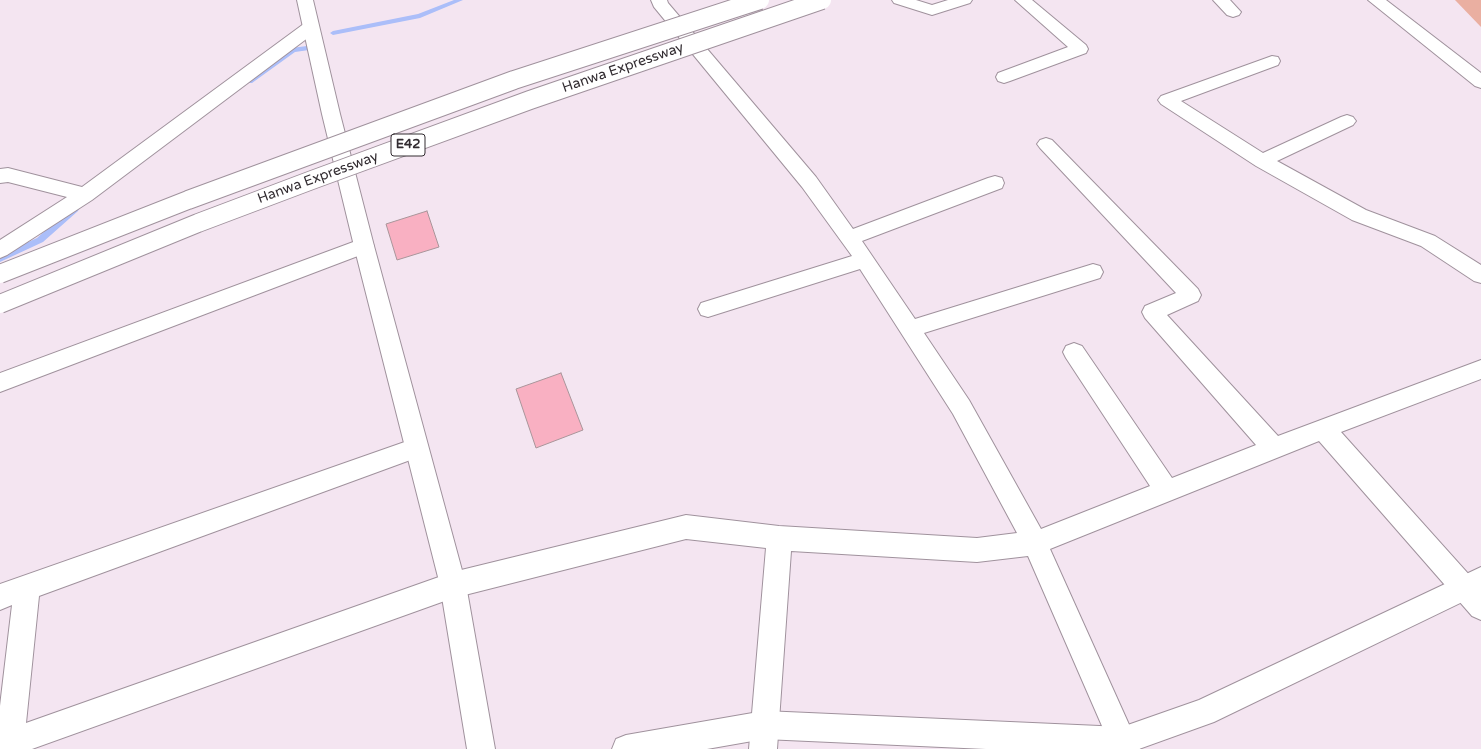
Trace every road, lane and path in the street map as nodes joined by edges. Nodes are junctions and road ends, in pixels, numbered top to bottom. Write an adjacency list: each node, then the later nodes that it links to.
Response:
1 (304, 0): 11 (main road)
2 (659, 0): 21 (main road)
3 (760, 0): 26 (main road, Hanwa Expressway / E42, bridge)
4 (822, 0): 28 (main road, Hanwa Expressway / E42, bridge)
5 (900, 0): 6 (main road)
6 (964, 0)
7 (1023, 0): 13 (main road)
8 (1221, 0): 10 (main road)
9 (1376, 0): 14 (main road)
10 (1233, 12)
11 (311, 27): 20 (main road); 23 (main road)
12 (1272, 61): 17 (main road)
13 (1004, 77)
14 (1481, 82)
15 (1347, 121): 17 (main road)
16 (1046, 144): 36 (main road)
17 (1262, 161): 27 (main road)
18 (0, 176): 20 (main road)
19 (995, 183): 21 (main road)
20 (85, 195): 22 (main road)
21 (849, 238): 24 (main road)
22 (2, 246)
23 (364, 246): 33 (main road); 35 (main road)
24 (865, 260): 29 (main road); 30 (main road)
25 (1092, 272): 30 (main road)
26 (0, 274)
27 (1481, 275)
28 (0, 304)
29 (708, 308)
30 (910, 329): 39 (main road)
31 (1074, 352): 37 (main road)
32 (1481, 369): 34 (main road)
33 (0, 383)
34 (1323, 429): 36 (main road); 42 (main road)
35 (416, 448): 40 (main road); 41 (main road)
36 (1274, 448): 37 (main road)
37 (1167, 491): 39 (main road)
38 (779, 538): 39 (main road); 40 (main road); 44 (main road)
39 (1035, 543): 45 (main road)
40 (453, 585): 46 (main road); 47 (main road)
41 (27, 589): 43 (main road); 46 (main road)
42 (1475, 592): 45 (main road)
43 (0, 597)
44 (764, 737): 45 (main road); 48 (main road)
45 (1124, 745)
46 (9, 746)
47 (481, 749)
48 (626, 749)

